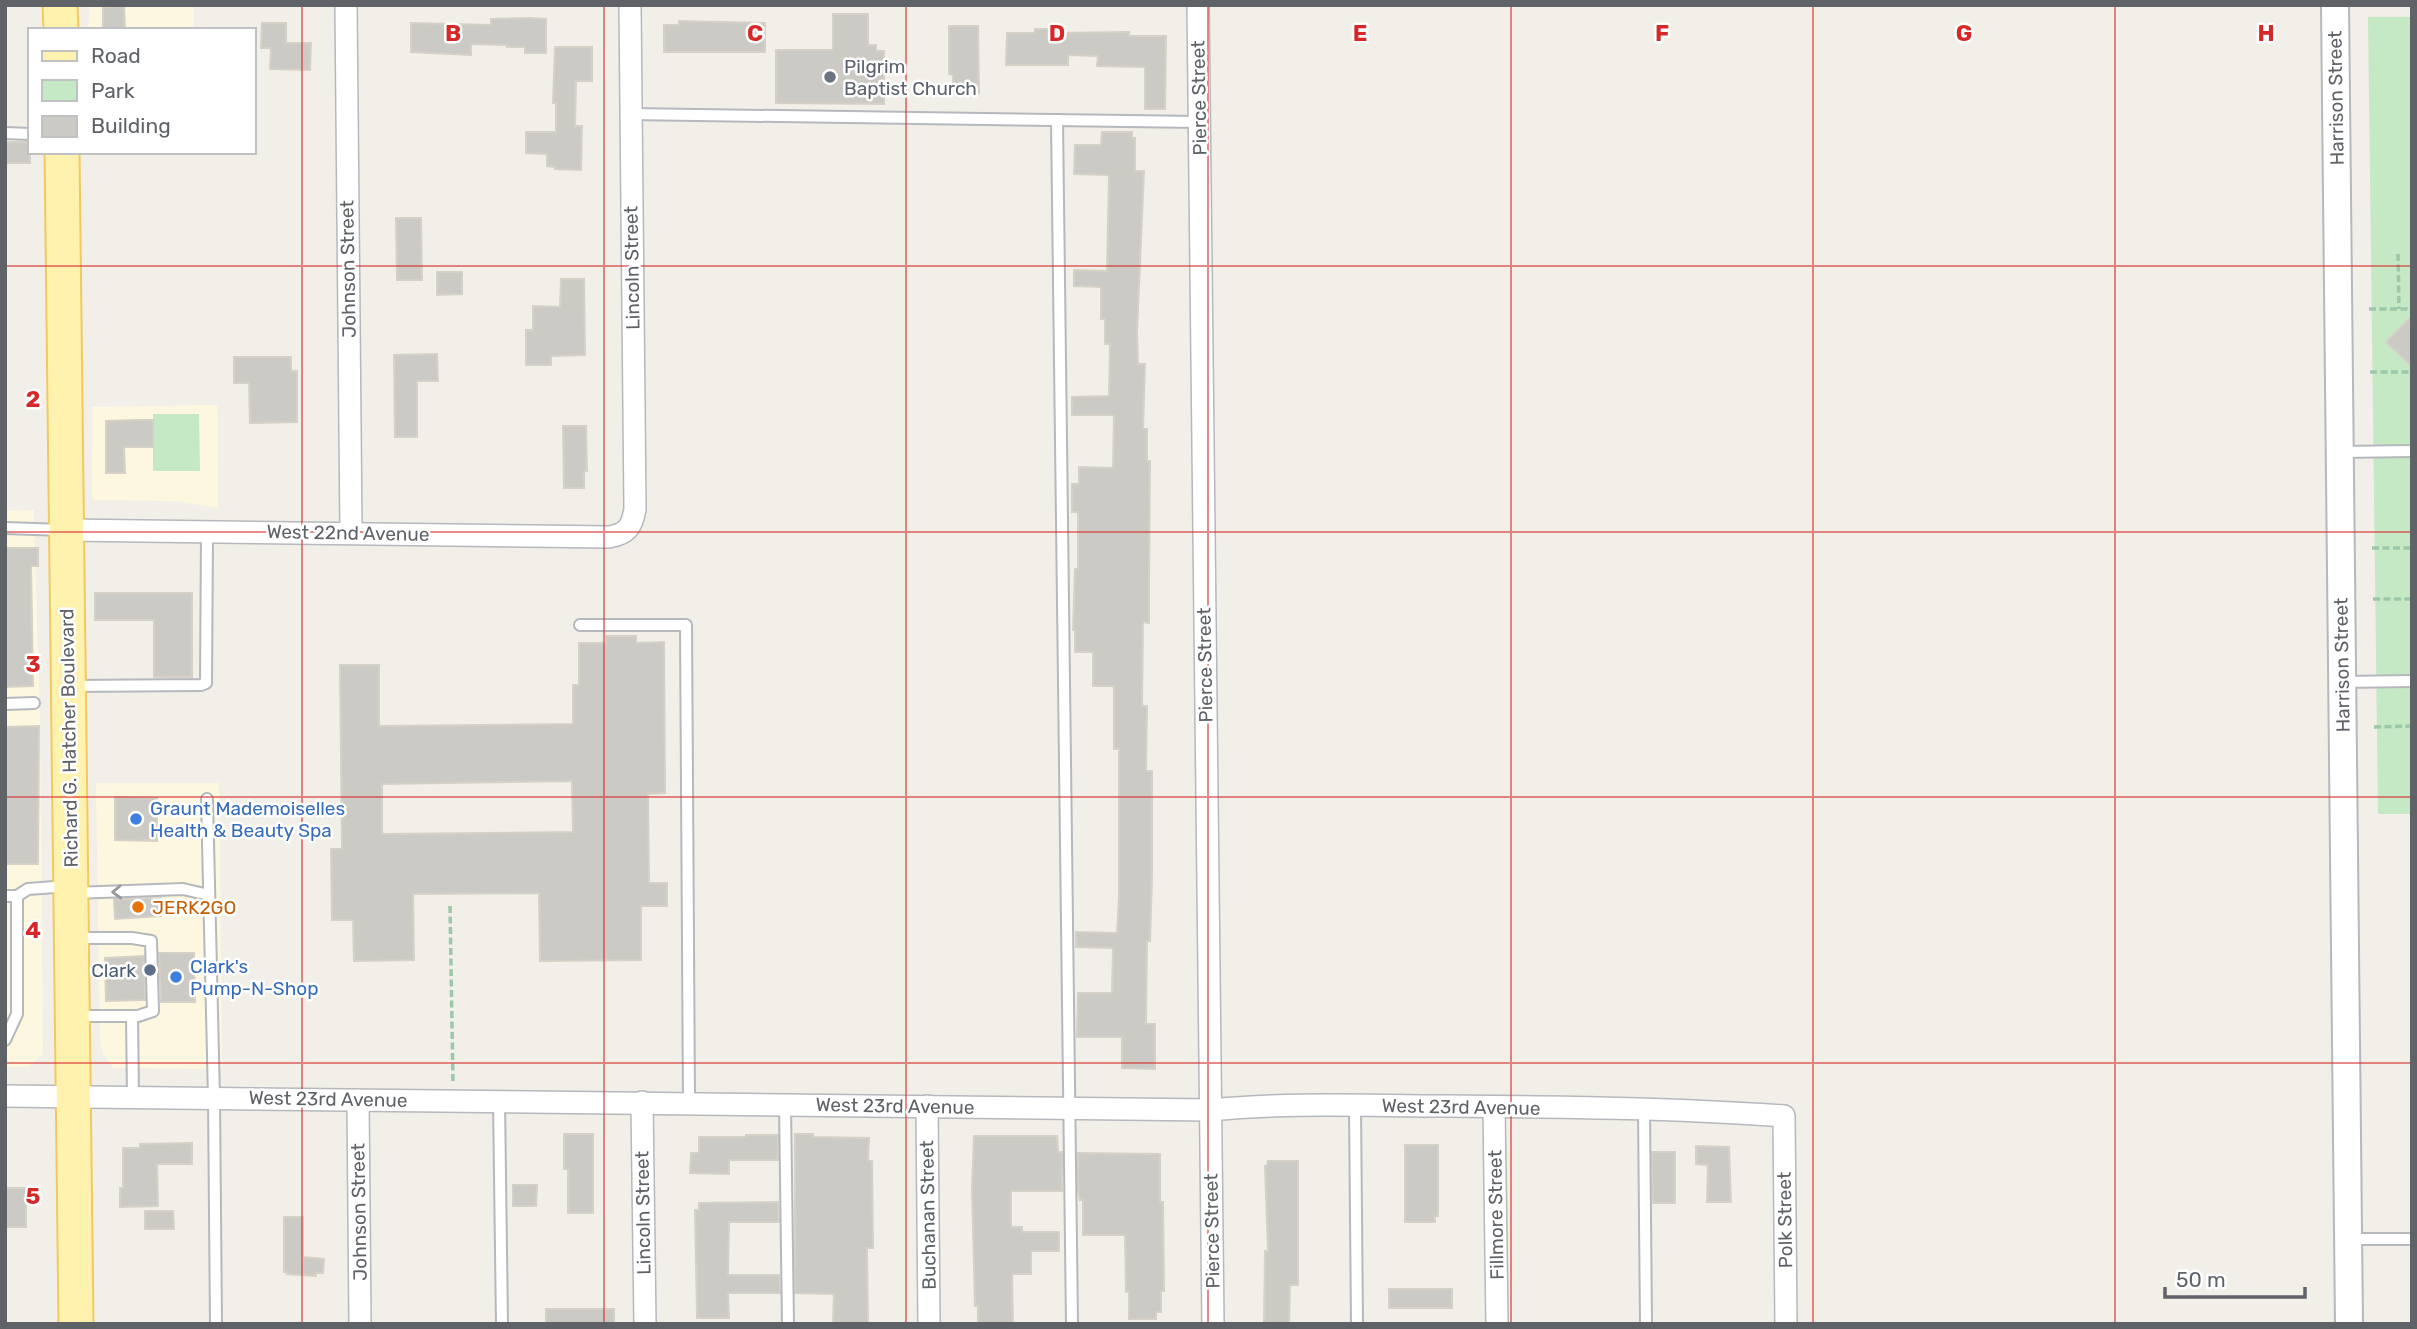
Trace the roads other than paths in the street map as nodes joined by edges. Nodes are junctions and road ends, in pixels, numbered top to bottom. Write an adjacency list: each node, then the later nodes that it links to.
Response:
1 (60, 5): 6 (main road)
2 (346, 5): 19 (street, Johnson Street)
3 (630, 5): 7 (street, Lincoln Street)
4 (1198, 5): 9 (street, Pierce Street)
5 (2335, 5): 14 (street, Harrison Street)
6 (61, 28)
7 (630, 114): 8 (lane); 16 (street, Lincoln Street)
8 (1057, 120): 9 (lane); 46 (lane)
9 (1200, 122): 47 (street, Pierce Street)
10 (5, 133): 11 (lane)
11 (28, 134)
12 (62, 154): 17 (main road, Richard G. Hatcher Boulevard)
13 (2412, 451): 14 (lane)
14 (2340, 453): 22 (street, Harrison Street)
15 (5, 528): 17 (lane)
16 (629, 529): 19 (street, West 22nd Avenue)
17 (67, 530): 18 (street, West 22nd Avenue); 23 (main road, Richard G. Hatcher Boulevard)
18 (207, 531): 19 (street, West 22nd Avenue); 23 (lane)
19 (351, 533)
20 (580, 625): 41 (lane)
21 (2412, 681): 22 (lane)
22 (2342, 682): 50 (street, Harrison Street)
23 (69, 686): 27 (main road, Richard G. Hatcher Boulevard)
24 (34, 703): 25 (lane)
25 (5, 704)
26 (207, 799): 28 (lane)
27 (71, 889): 28 (lane, one-way to 27); 29 (lane); 30 (main road, Richard G. Hatcher Boulevard)
28 (209, 895): 37 (lane)
29 (11, 896): 33 (lane)
30 (71, 938): 31 (main road, Richard G. Hatcher Boulevard); 32 (lane)
31 (72, 1016): 32 (lane); 35 (main road, Richard G. Hatcher Boulevard)
32 (132, 1016): 36 (lane)
33 (6, 1039)
34 (5, 1096): 35 (street, West 23rd Avenue)
35 (73, 1097): 36 (street, West 23rd Avenue); 52 (main road, Richard G. Hatcher Boulevard)
36 (133, 1097): 37 (street, West 23rd Avenue)
37 (214, 1098): 38 (street, West 23rd Avenue); 53 (lane)
38 (358, 1100): 39 (street, West 23rd Avenue); 54 (street, Johnson Street)
39 (499, 1101): 40 (street, West 23rd Avenue); 55 (lane)
40 (642, 1102): 41 (street, West 23rd Avenue); 56 (street, Lincoln Street)
41 (689, 1103): 42 (street, West 23rd Avenue)
42 (785, 1104): 44 (street, West 23rd Avenue); 57 (lane)
43 (1355, 1105): 45 (street, West 23rd Avenue); 47 (street, West 23rd Avenue); 61 (lane)
44 (927, 1106): 46 (street, West 23rd Avenue); 58 (street, Buchanan Street)
45 (1494, 1107): 48 (street, West 23rd Avenue); 62 (street, Fillmore Street)
46 (1069, 1108): 47 (street, West 23rd Avenue); 59 (lane)
47 (1210, 1110): 60 (street, Pierce Street)
48 (1644, 1110): 49 (street, West 23rd Avenue); 63 (lane)
49 (1784, 1115): 64 (street, Polk Street)
50 (2348, 1239): 51 (lane); 65 (street, Harrison Street)
51 (2412, 1239)
52 (76, 1324)
53 (216, 1324)
54 (360, 1324)
55 (502, 1324)
56 (645, 1324)
57 (788, 1324)
58 (929, 1324)
59 (1072, 1324)
60 (1213, 1324)
61 (1357, 1324)
62 (1497, 1324)
63 (1646, 1324)
64 (1786, 1324)
65 (2349, 1324)

